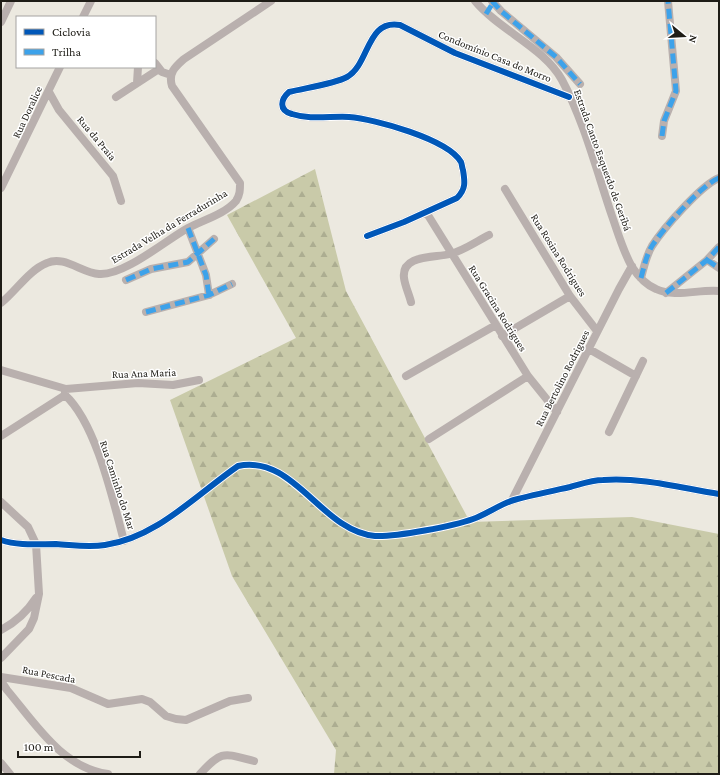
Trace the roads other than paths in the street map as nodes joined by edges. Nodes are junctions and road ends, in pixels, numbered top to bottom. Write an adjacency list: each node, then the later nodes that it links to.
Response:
1 (11, 1): 9 (street)
2 (91, 1): 8 (street)
3 (271, 1): 14 (street)
4 (475, 1): 7 (street, Estrada Canto Esquerdo de Geribá)
5 (668, 1): 20 (street)
6 (493, 2): 7 (street); 16 (street)
7 (486, 14): 19 (street, Estrada Canto Esquerdo de Geribá)
8 (84, 16)
9 (1, 22)
10 (157, 66): 14 (street)
11 (60, 68): 17 (street, Rua Doralice)
12 (138, 68): 15 (street)
13 (155, 68): 15 (street)
14 (171, 75): 26 (street, Estrada Velha da Ferradurinha)
15 (137, 83): 18 (street)
16 (580, 84)
17 (49, 92): 22 (street, Rua Doralice); 24 (street, Rua da Praia)
18 (116, 97)
19 (569, 97): 25 (street, Condomínio Casa do Morro); 34 (street, Estrada Canto Esquerdo de Geribá)
20 (662, 136)
21 (719, 178): 36 (street)
22 (1, 188)
23 (505, 189): 42 (street, Rua Rosina Rodrigues)
24 (121, 201)
25 (426, 212): 28 (street, Condomínio Casa do Morro); 32 (street, Rua Gracina Rodrigues)
26 (188, 228): 31 (street); 44 (street, Estrada Velha da Ferradurinha)
27 (489, 235): 32 (street)
28 (367, 236)
29 (214, 239): 31 (street)
30 (719, 247): 33 (street)
31 (198, 254): 37 (street); 41 (street)
32 (452, 254): 43 (street); 46 (street, Rua Gracina Rodrigues)
33 (707, 260): 35 (street); 40 (street)
34 (632, 266): 36 (street, Estrada Canto Esquerdo de Geribá); 47 (street, Rua Bertolino Rodrigues)
35 (719, 268)
36 (641, 278): 40 (street, Estrada Canto Esquerdo de Geribá)
37 (126, 280)
38 (232, 284): 41 (street)
39 (719, 291): 40 (street, Estrada Canto Esquerdo de Geribá)
40 (666, 293)
41 (209, 296): 45 (street)
42 (570, 296): 47 (street, Rua Rosina Rodrigues); 48 (street)
43 (411, 302)
44 (1, 303)
45 (146, 312)
46 (496, 325): 48 (street, Rua Gracina Rodrigues); 52 (street)
47 (597, 332): 49 (street, Rua Bertolino Rodrigues)
48 (502, 336): 53 (street, Rua Gracina Rodrigues)
49 (589, 350): 54 (street); 57 (street, Rua Bertolino Rodrigues)
50 (644, 361): 54 (street)
51 (1, 370): 56 (street)
52 (406, 376)
53 (528, 376): 57 (street, Rua Gracina Rodrigues); 60 (street)
54 (636, 376): 58 (street)
55 (199, 380): 56 (street, Rua Ana Maria)
56 (65, 392): 59 (street); 65 (street, Rua Caminho do Mar)
57 (557, 412): 62 (street, Rua Bertolino Rodrigues)
58 (609, 432)
59 (1, 436)
60 (429, 439)
61 (719, 494): 62 (street)
62 (512, 500): 65 (street)
63 (1, 502): 66 (street)
64 (1, 540): 66 (street)
65 (124, 541): 66 (street)
66 (36, 544): 67 (street)
67 (39, 594): 68 (street); 69 (street)
68 (1, 630)
69 (1, 658)
70 (1, 677): 72 (street, Rua Pescada)
71 (1, 681): 76 (street)
72 (248, 698)
73 (254, 762): 77 (street)
74 (1, 763): 75 (street)
75 (10, 774)
76 (108, 774)
77 (200, 774)

